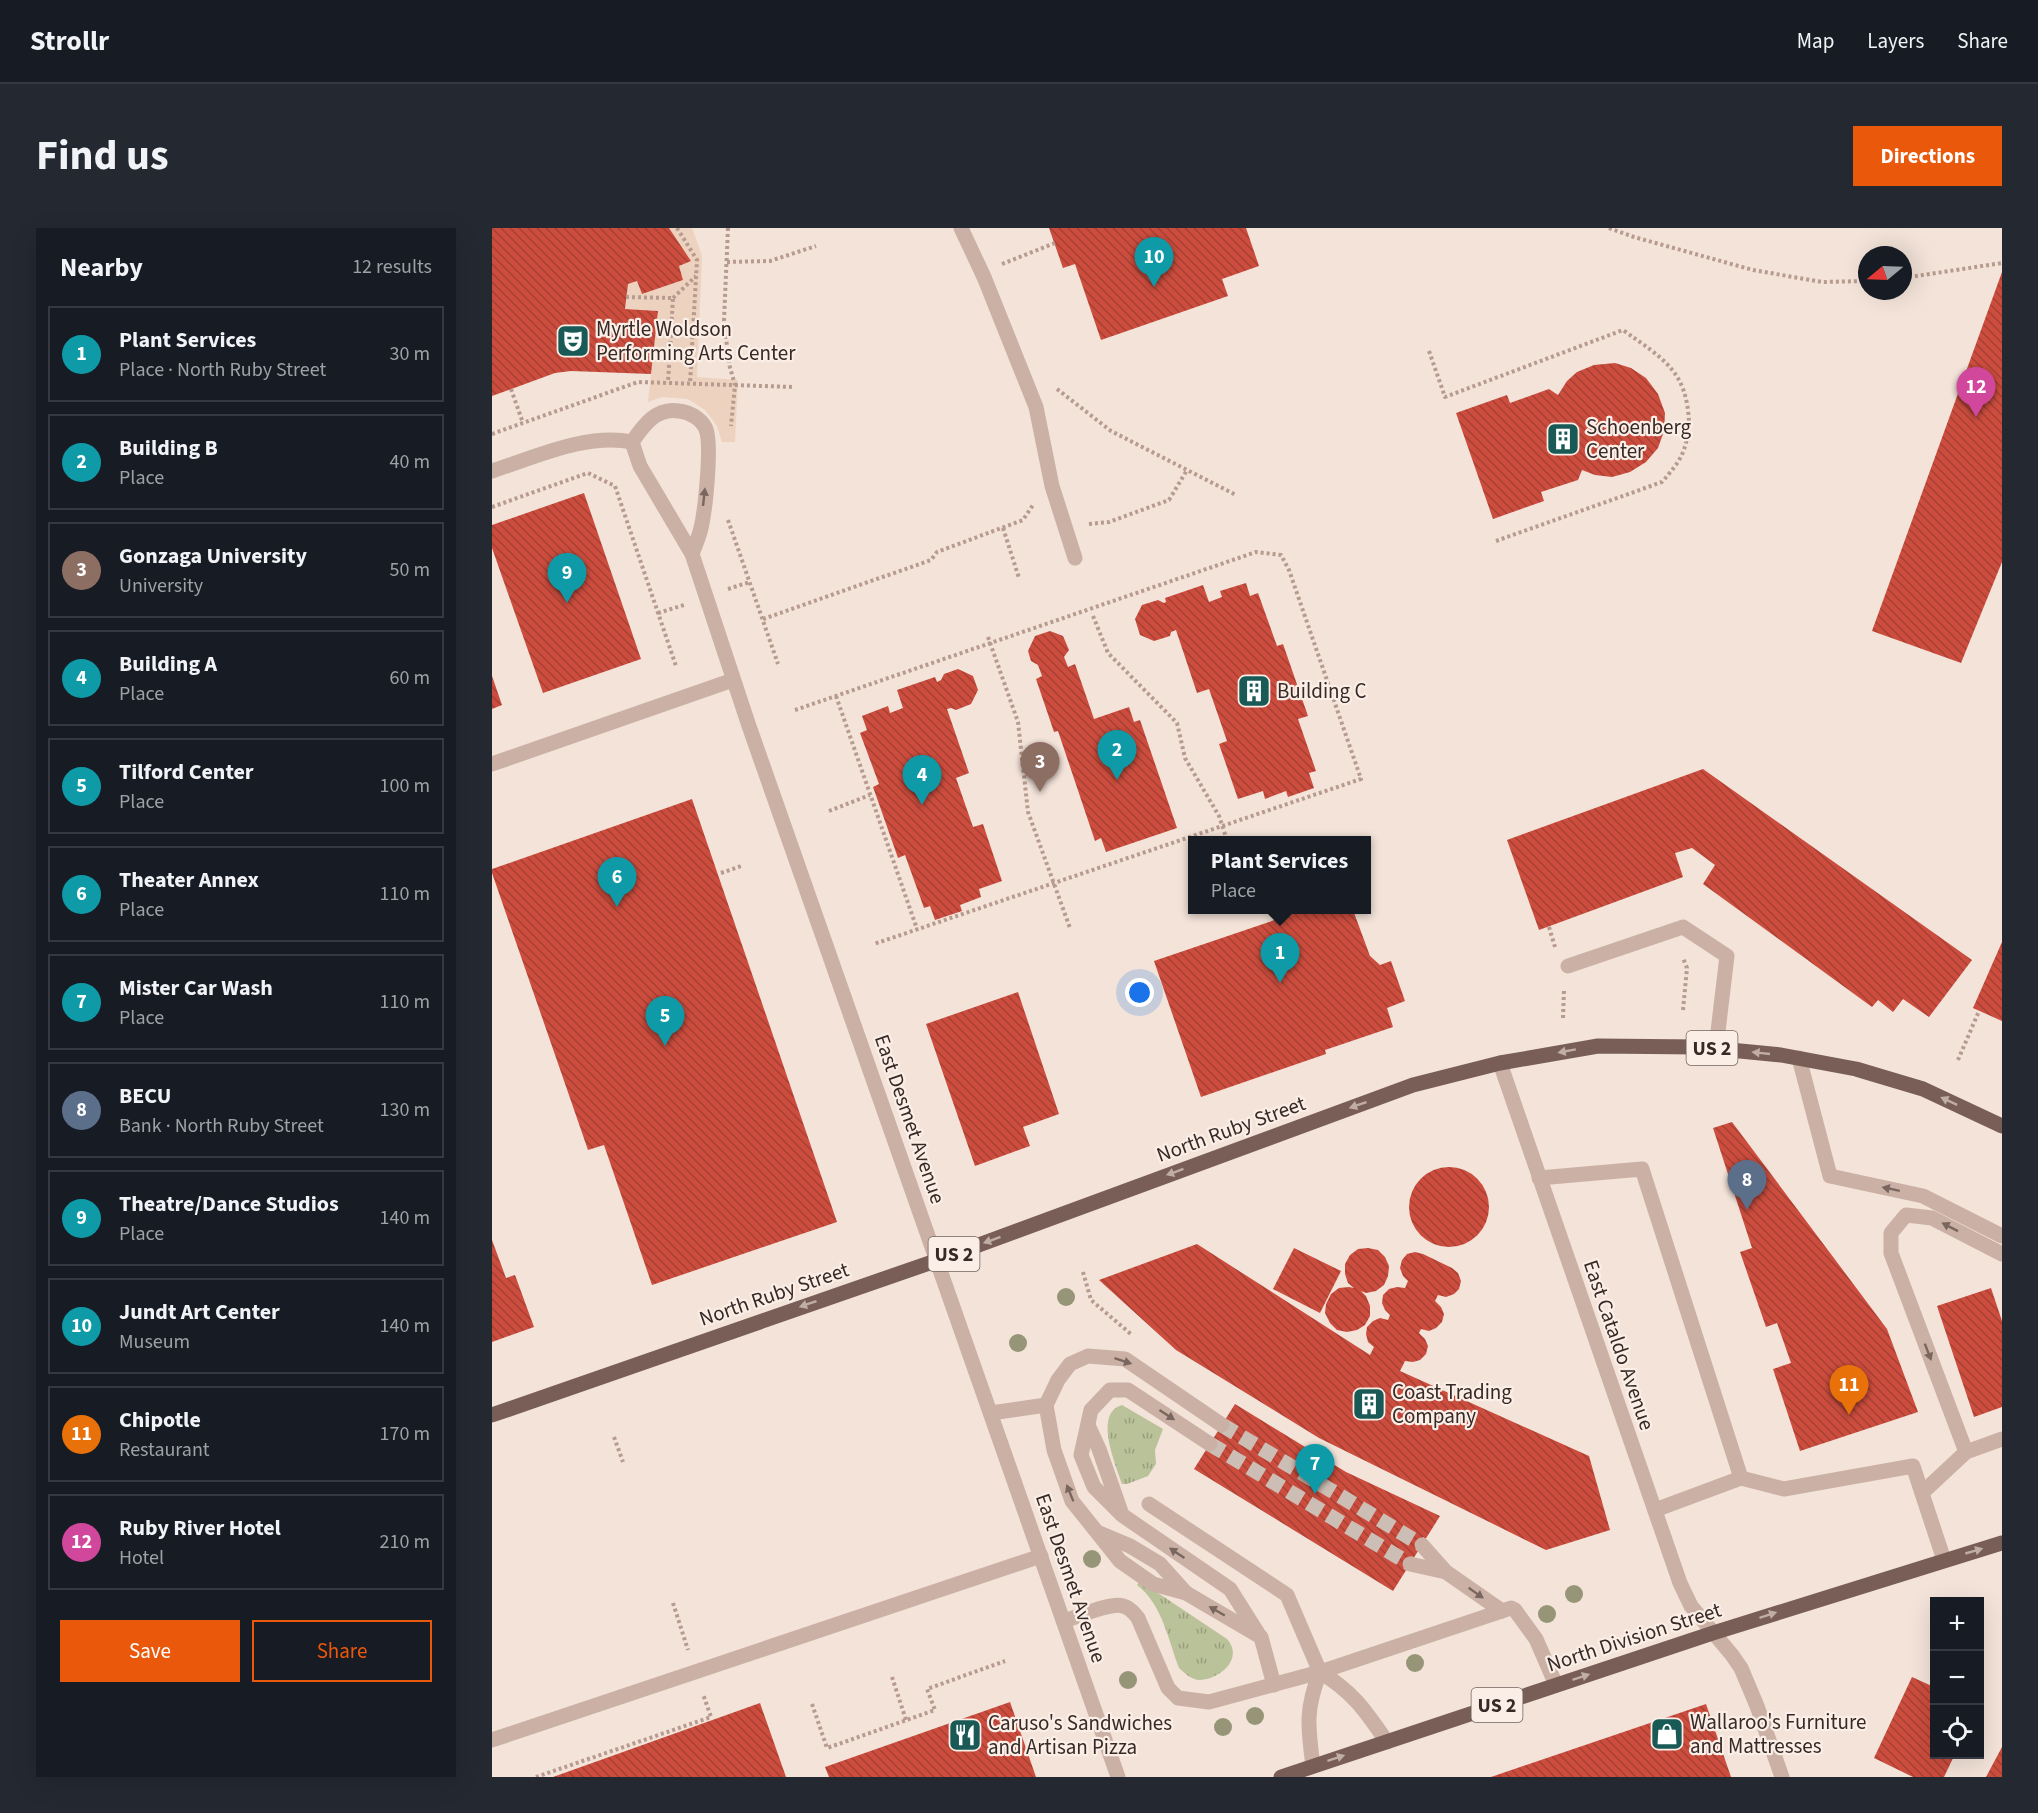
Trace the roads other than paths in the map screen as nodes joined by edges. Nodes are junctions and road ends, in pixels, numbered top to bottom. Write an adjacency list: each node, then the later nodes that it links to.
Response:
1 (961, 228): 5 (street)
2 (632, 442): 3 (street); 4 (street, East Desmet Avenue); 4 (street, one-way to 2)
3 (492, 471)
4 (692, 554): 6 (street, East Desmet Avenue)
5 (1075, 558)
6 (733, 680): 7 (street); 16 (street, East Desmet Avenue)
7 (492, 764)
8 (1568, 966): 9 (street)
9 (1716, 1048): 10 (main road, North Ruby Street / US 2, one-way to 9); 11 (main road, North Ruby Street / US 2, one-way to 11)
10 (1799, 1058): 12 (main road, North Ruby Street / US 2, one-way to 10); 14 (street, one-way to 10)
11 (1500, 1063): 13 (street, East Cataldo Avenue); 16 (main road, North Ruby Street / US 2, one-way to 16)
12 (2002, 1126)
13 (1539, 1178): 24 (street); 27 (street, East Cataldo Avenue)
14 (2002, 1236)
15 (2002, 1254): 23 (street, one-way to 23)
16 (938, 1260): 18 (street, East Desmet Avenue); 19 (main road, North Ruby Street / US 2, one-way to 19)
17 (1046, 1405): 18 (street); 20 (street, one-way to 20); 37 (street, one-way to 17)
18 (991, 1413): 30 (street, East Desmet Avenue)
19 (492, 1415)
20 (1222, 1425)
21 (2002, 1439): 23 (street)
22 (1210, 1444): 37 (street, one-way to 22)
23 (1966, 1452): 25 (street)
24 (1742, 1478): 25 (street); 27 (street)
25 (1922, 1492): 31 (street)
26 (1149, 1504): 38 (street)
27 (1654, 1510): 36 (street, East Cataldo Avenue)
28 (2002, 1543): 31 (main road, North Division Street / US 2, one-way to 28)
29 (1422, 1545): 33 (street)
30 (1041, 1556): 35 (street, East Desmet Avenue); 41 (street)
31 (1944, 1560): 36 (main road, North Division Street / US 2, one-way to 31)
32 (1410, 1564): 33 (street)
33 (1446, 1572): 34 (street, one-way to 34)
34 (1502, 1611): 38 (street); 40 (street)
35 (1064, 1621): 39 (street); 44 (street, East Desmet Avenue)
36 (1713, 1633): 40 (main road, North Division Street / US 2, one-way to 36); 46 (street, East Cataldo Avenue)
37 (1261, 1637): 39 (street)
38 (1320, 1672): 39 (street); 42 (street); 43 (street)
39 (1274, 1685)
40 (1556, 1685): 42 (main road, North Division Street / US 2)
41 (492, 1740)
42 (1387, 1742): 43 (main road, North Division Street / US 2, one-way to 42)
43 (1313, 1766): 45 (main road, North Division Street / US 2)
44 (1118, 1777)
45 (1281, 1777)
46 (1782, 1777)

